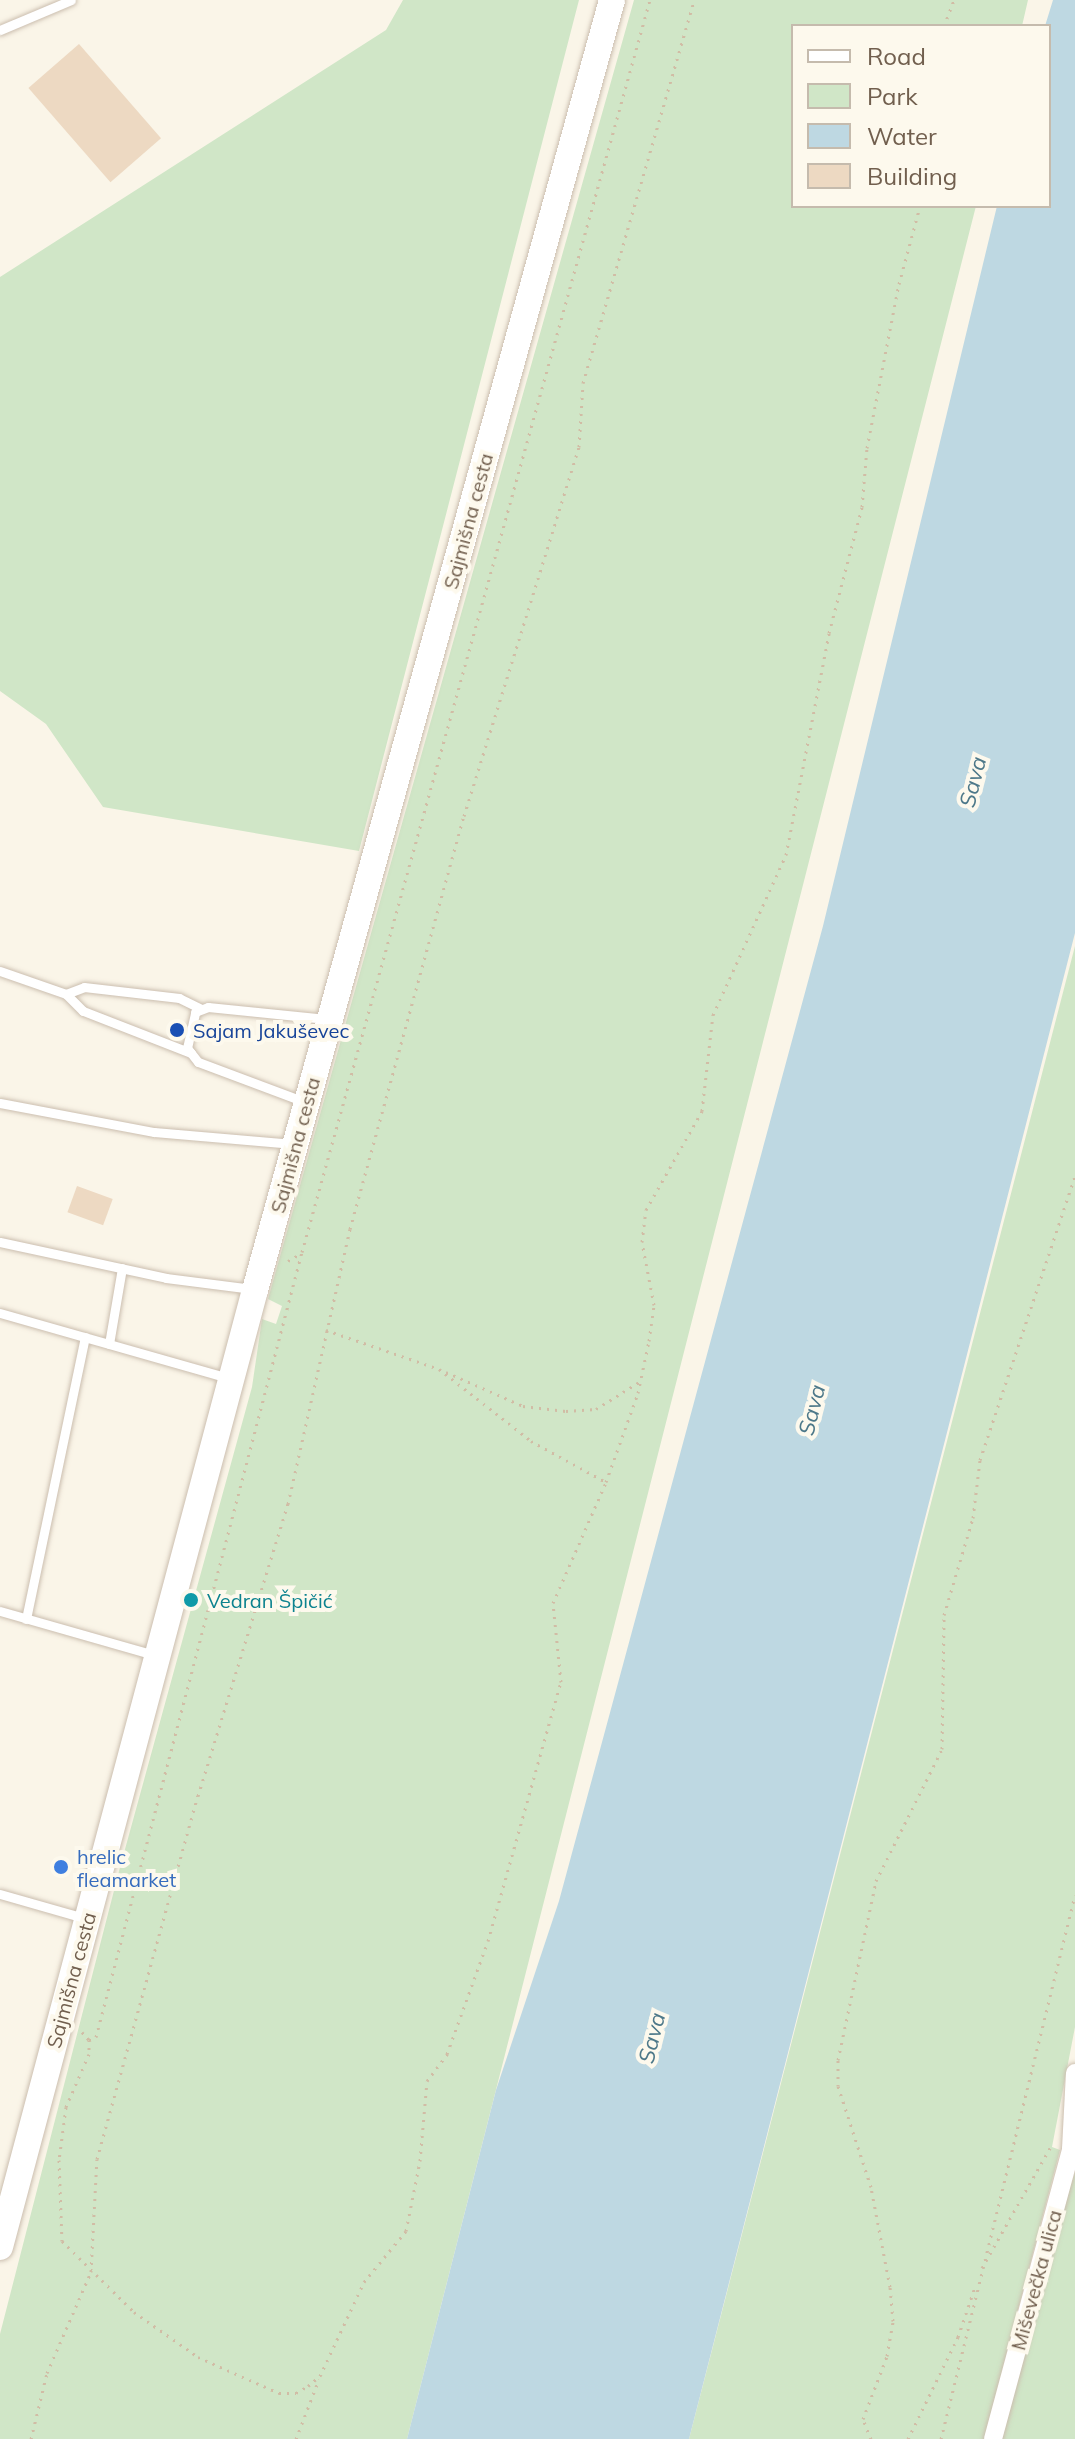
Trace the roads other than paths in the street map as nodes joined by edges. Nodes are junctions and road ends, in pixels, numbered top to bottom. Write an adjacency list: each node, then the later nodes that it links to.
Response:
1 (71, 0): 3 (lane)
2 (612, 0): 7 (street, Sajmišna cesta)
3 (0, 30)
4 (0, 971): 5 (lane)
5 (66, 994): 6 (lane); 8 (lane)
6 (202, 1009): 7 (lane); 8 (lane)
7 (329, 1019): 10 (street, Sajmišna cesta)
8 (191, 1053): 10 (lane)
9 (0, 1103): 11 (lane)
10 (306, 1103): 11 (street, Sajmišna cesta)
11 (296, 1144): 14 (street, Sajmišna cesta)
12 (0, 1242): 13 (lane)
13 (122, 1268): 14 (lane); 17 (lane)
14 (255, 1290): 18 (street, Sajmišna cesta)
15 (0, 1313): 16 (lane)
16 (85, 1337): 17 (lane); 20 (lane)
17 (109, 1344): 18 (lane)
18 (231, 1379): 21 (street, Sajmišna cesta)
19 (0, 1611): 20 (lane)
20 (26, 1619): 21 (lane)
21 (157, 1656): 23 (street, Sajmišna cesta)
22 (0, 1894): 23 (lane)
23 (87, 1919): 26 (street, Sajmišna cesta)
24 (1075, 2073): 25 (street, Miševečka ulica)
25 (1073, 2128): 27 (street, Miševečka ulica)
26 (0, 2247)
27 (993, 2439)

